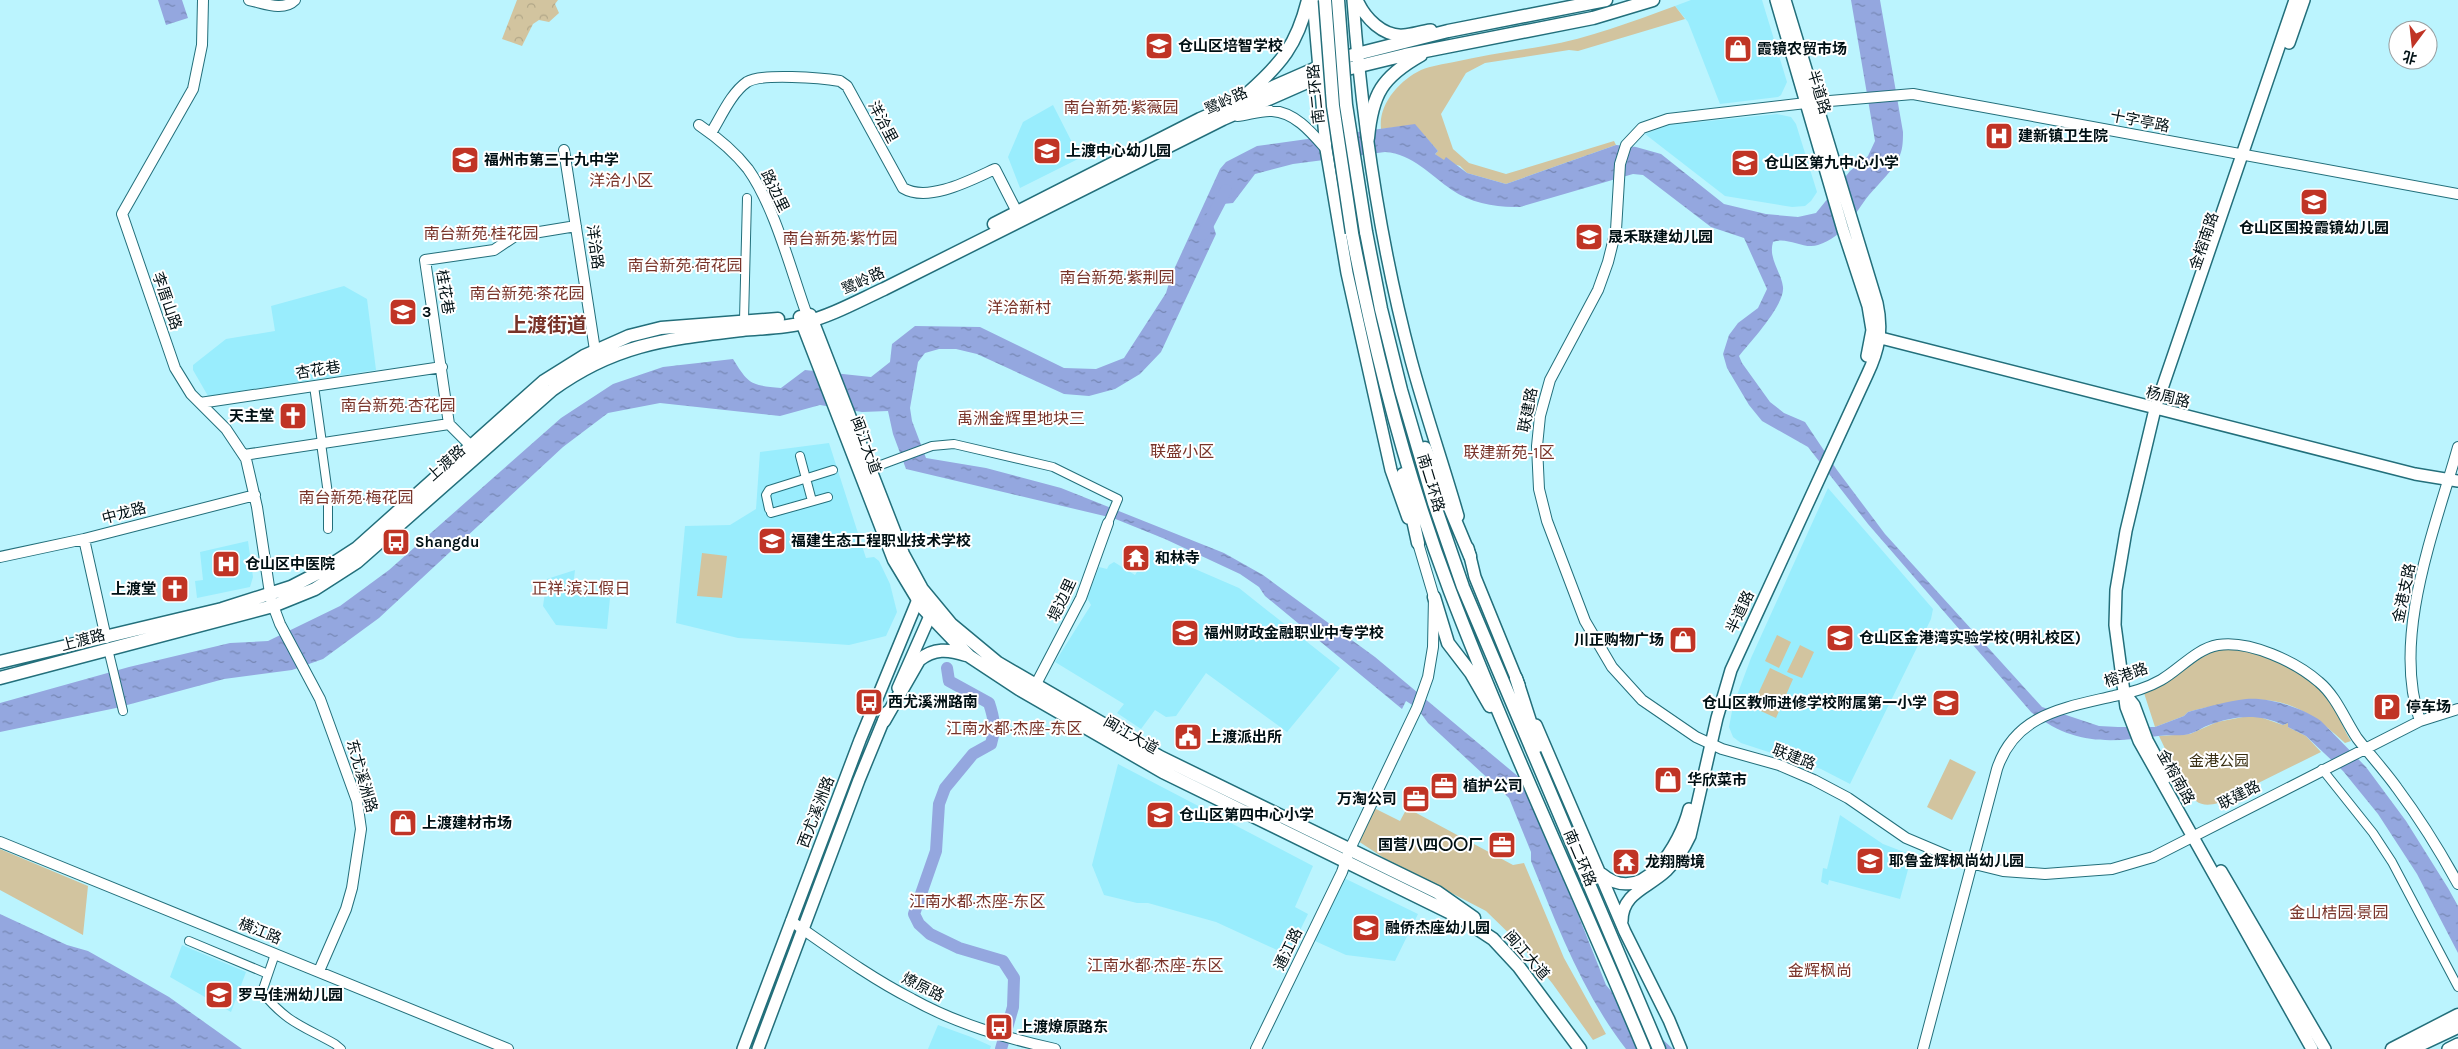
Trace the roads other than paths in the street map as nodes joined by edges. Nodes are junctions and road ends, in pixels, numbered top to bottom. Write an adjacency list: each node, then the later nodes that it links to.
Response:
1 (203, 0): 43 (street, 李厝山路)
2 (249, 0): 3 (street)
3 (295, 0)
4 (1308, 0): 21 (main road)
5 (1313, 0): 20 (main road)
6 (1325, 0): 42 (main road, 南二环路, bridge)
7 (1338, 0): 41 (main road, 南二环路, bridge)
8 (1353, 0): 18 (main road)
9 (1357, 0): 16 (main road)
10 (1606, 0): 16 (main road, 鹭岭路)
11 (1653, 0): 17 (main road, 鹭岭路)
12 (1776, 0): 22 (main road, 半道路)
13 (1785, 0): 22 (main road, 半道路)
14 (2295, 0): 29 (main road, 金榕南路)
15 (2304, 0): 29 (main road, 金榕南路)
16 (1448, 32): 18 (main road, 鹭岭路)
17 (1435, 48): 19 (main road, 鹭岭路); 26 (main road)
18 (1357, 53): 19 (main road); 20 (main road, 鹭岭路)
19 (1359, 67): 20 (main road, 鹭岭路); 26 (main road)
20 (1318, 72): 21 (main road, 鹭岭路); 23 (main road, 鹭岭路); 27 (main road)
21 (1240, 101): 32 (main road, 鹭岭路)
22 (1811, 102): 29 (street, 十字亭路); 34 (main road, 半道路); 34 (main road, 半道路); 82 (street, 联建路)
23 (1223, 118): 27 (street); 35 (main road, 鹭岭路)
24 (700, 125): 25 (street, 路边里)
25 (711, 133): 32 (street, 洋洽里); 35 (street, 路边里)
26 (1368, 138): 63 (main road)
27 (1326, 149): 62 (main road)
28 (564, 150): 33 (street, 洋洽路)
29 (2245, 156): 30 (street, 十字亭路); 44 (main road, 金榕南路)
30 (2458, 194)
31 (747, 198): 36 (street)
32 (1017, 212): 35 (main road, 鹭岭路)
33 (576, 226): 38 (street, 洋洽路); 39 (street, 桂花巷)
34 (1872, 304): 37 (main road, 半道路)
35 (806, 318): 36 (main road, 上渡路); 45 (main road, 闽江大道); 67 (main road, 上渡路)
36 (744, 320): 38 (main road, 上渡路)
37 (1876, 333): 44 (main road, 杨周路); 82 (main road, 半道路)
38 (595, 350): 48 (main road, 上渡路)
39 (442, 367): 40 (street, 杏花巷); 46 (street, 桂花巷)
40 (314, 386): 43 (street, 杏花巷); 47 (street)
41 (1401, 390): 63 (main road); 85 (main road, 南二环路)
42 (1387, 393): 62 (main road); 86 (main road, 南二环路)
43 (200, 403): 50 (street, 李厝山路)
44 (2160, 406): 55 (main road, 杨周路); 77 (main road, 金榕南路)
45 (842, 410): 52 (main road, 闽江大道); 68 (main road, 闽江大道)
46 (449, 424): 47 (street); 48 (street)
47 (322, 443): 50 (street); 60 (street)
48 (471, 446): 67 (main road, 上渡路)
49 (2458, 447): 55 (street, 金港支路)
50 (244, 455): 56 (street, 李厝山路)
51 (800, 456): 54 (street)
52 (870, 469): 59 (street); 65 (main road, 闽江大道)
53 (833, 470): 54 (street)
54 (806, 478): 58 (street); 58 (street)
55 (2454, 478): 81 (street, 金港支路)
56 (255, 495): 61 (street, 中龙路); 67 (street, 李厝山路)
57 (828, 497): 58 (street)
58 (812, 502)
59 (1108, 523): 76 (street, 堤边里)
60 (328, 529)
61 (84, 539): 64 (street, 中龙路); 71 (street)
62 (1418, 543): 66 (street, 通江路)
63 (1470, 556): 75 (main road)
64 (0, 557)
65 (922, 588): 68 (main road, 西尤溪洲路); 69 (main road, 闽江大道)
66 (1434, 597): 86 (main road); 89 (street, 通江路)
67 (271, 600): 70 (street, 李厝山路); 71 (main road, 上渡路)
68 (918, 601): 69 (main road, 闽江大道); 93 (main road, 西尤溪洲路)
69 (932, 611): 72 (main road, 闽江大道); 76 (main road, 闽江大道); 80 (main road, 西尤溪洲路)
70 (280, 624): 98 (street, 东尤溪洲路)
71 (107, 644): 73 (main road, 上渡路); 74 (main road, 上渡路); 79 (street)
72 (969, 656): 80 (main road); 89 (main road, 闽江大道)
73 (0, 662)
74 (0, 678)
75 (1516, 678): 85 (main road); 91 (main road)
76 (1035, 686): 89 (main road, 闽江大道)
77 (2125, 694): 83 (street, 榕港路); 87 (main road, 金榕南路); 90 (street, 榕港路)
78 (2458, 709): 81 (street, 联建路)
79 (123, 711)
80 (884, 721): 95 (main road, 西尤溪洲路)
81 (2420, 721): 83 (street, 联建路)
82 (1708, 743): 90 (street, 联建路); 91 (main road, 半道路); 94 (main road, 半道路)
83 (2365, 748): 84 (street, 联建路); 92 (street, 榕港路)
84 (2322, 770): 87 (street, 联建路); 100 (street)
85 (1547, 785): 113 (main road, 南二环路)
86 (1533, 789): 112 (main road, 南二环路)
87 (2195, 835): 90 (street, 联建路); 116 (main road, 金榕南路); 117 (main road)
88 (0, 842): 97 (street, 横江路)
89 (1348, 856): 109 (street, 通江路); 110 (main road, 闽江大道); 111 (main road, 闽江大道)
90 (1971, 864): 115 (street, 榕港路)
91 (1602, 874): 94 (main road)
92 (2458, 884)
93 (791, 921): 95 (street, 燎原路); 106 (main road, 西尤溪洲路)
94 (1622, 923): 114 (main road)
95 (803, 929): 107 (main road, 西尤溪洲路); 108 (street, 燎原路)
96 (189, 941): 99 (street)
97 (275, 954): 98 (street, 横江路); 99 (street)
98 (319, 971): 105 (street, 横江路)
99 (268, 974): 104 (street)
100 (2458, 987)
101 (2458, 1015): 118 (main road)
102 (2458, 1027): 119 (main road)
103 (2458, 1044): 120 (main road)
104 (341, 1049)
105 (508, 1049)
106 (743, 1049)
107 (758, 1049)
108 (1055, 1049)
109 (1256, 1049)
110 (1580, 1049)
111 (1588, 1049)
112 (1644, 1049)
113 (1659, 1049)
114 (1681, 1049)
115 (1923, 1049)
116 (2312, 1049)
117 (2325, 1049)
118 (2392, 1049)
119 (2411, 1049)
120 (2448, 1049)

